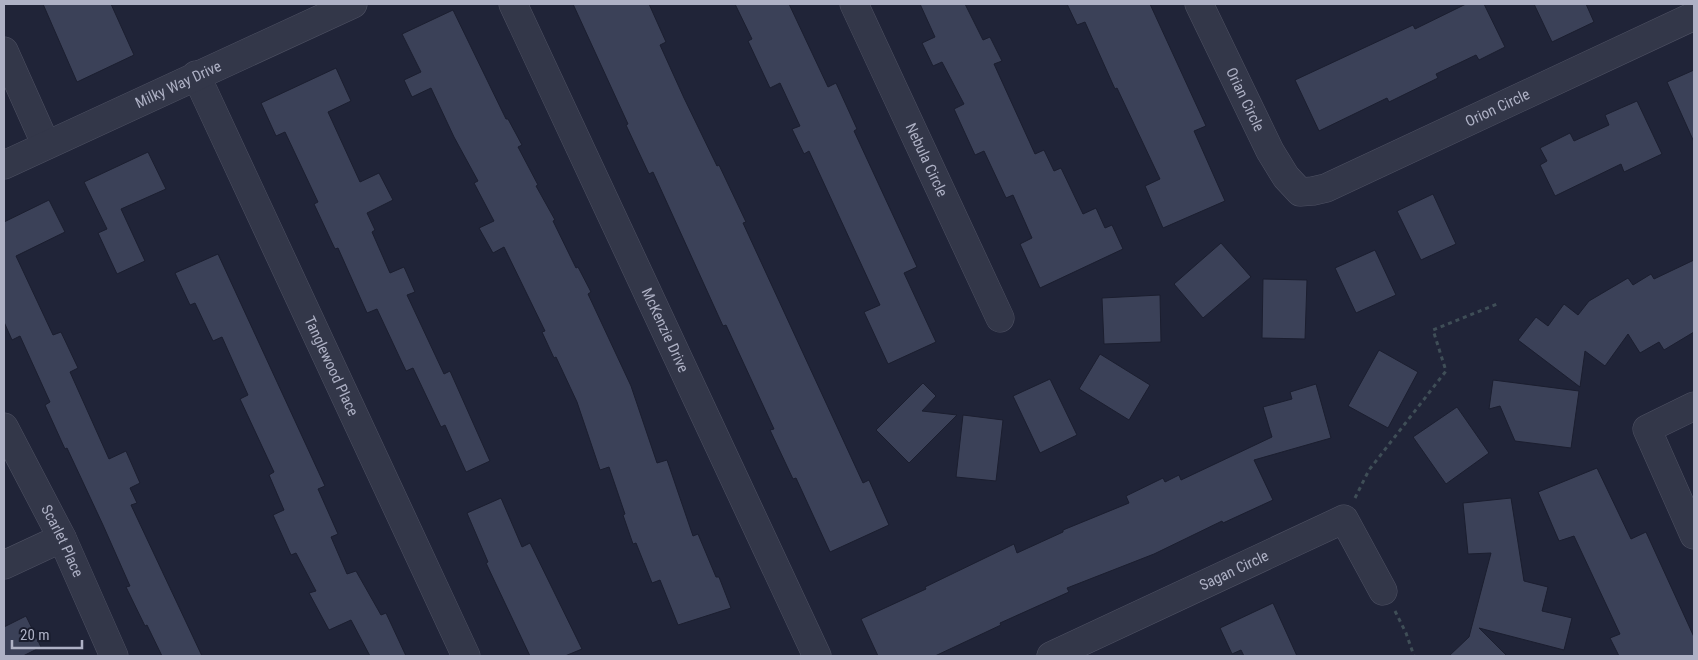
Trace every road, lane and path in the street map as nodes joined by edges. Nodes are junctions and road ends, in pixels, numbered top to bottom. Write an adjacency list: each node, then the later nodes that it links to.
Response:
1 (353, 4): 7 (street, Milky Way Drive)
2 (513, 4): 22 (street, McKenzie Drive)
3 (854, 4): 12 (street, Nebula Circle)
4 (1199, 4): 10 (street, Orian Circle)
5 (1686, 13): 10 (street, Orion Circle)
6 (4, 51): 8 (street)
7 (196, 76): 8 (street, Milky Way Drive); 21 (street, Tanglewood Place)
8 (46, 145): 9 (street, Milky Way Drive)
9 (4, 165)
10 (1300, 192)
11 (1497, 304): 15 (path)
12 (1000, 318)
13 (1694, 406): 16 (street)
14 (4, 426): 17 (street, Scarlet Place)
15 (1344, 518): 19 (street); 23 (street, Sagan Circle)
16 (1694, 535)
17 (62, 538): 18 (street); 20 (street, Scarlet Place)
18 (4, 565)
19 (1383, 591): 24 (path)
20 (114, 656)
21 (466, 656)
22 (817, 656)
23 (1051, 656)
24 (1414, 656)

